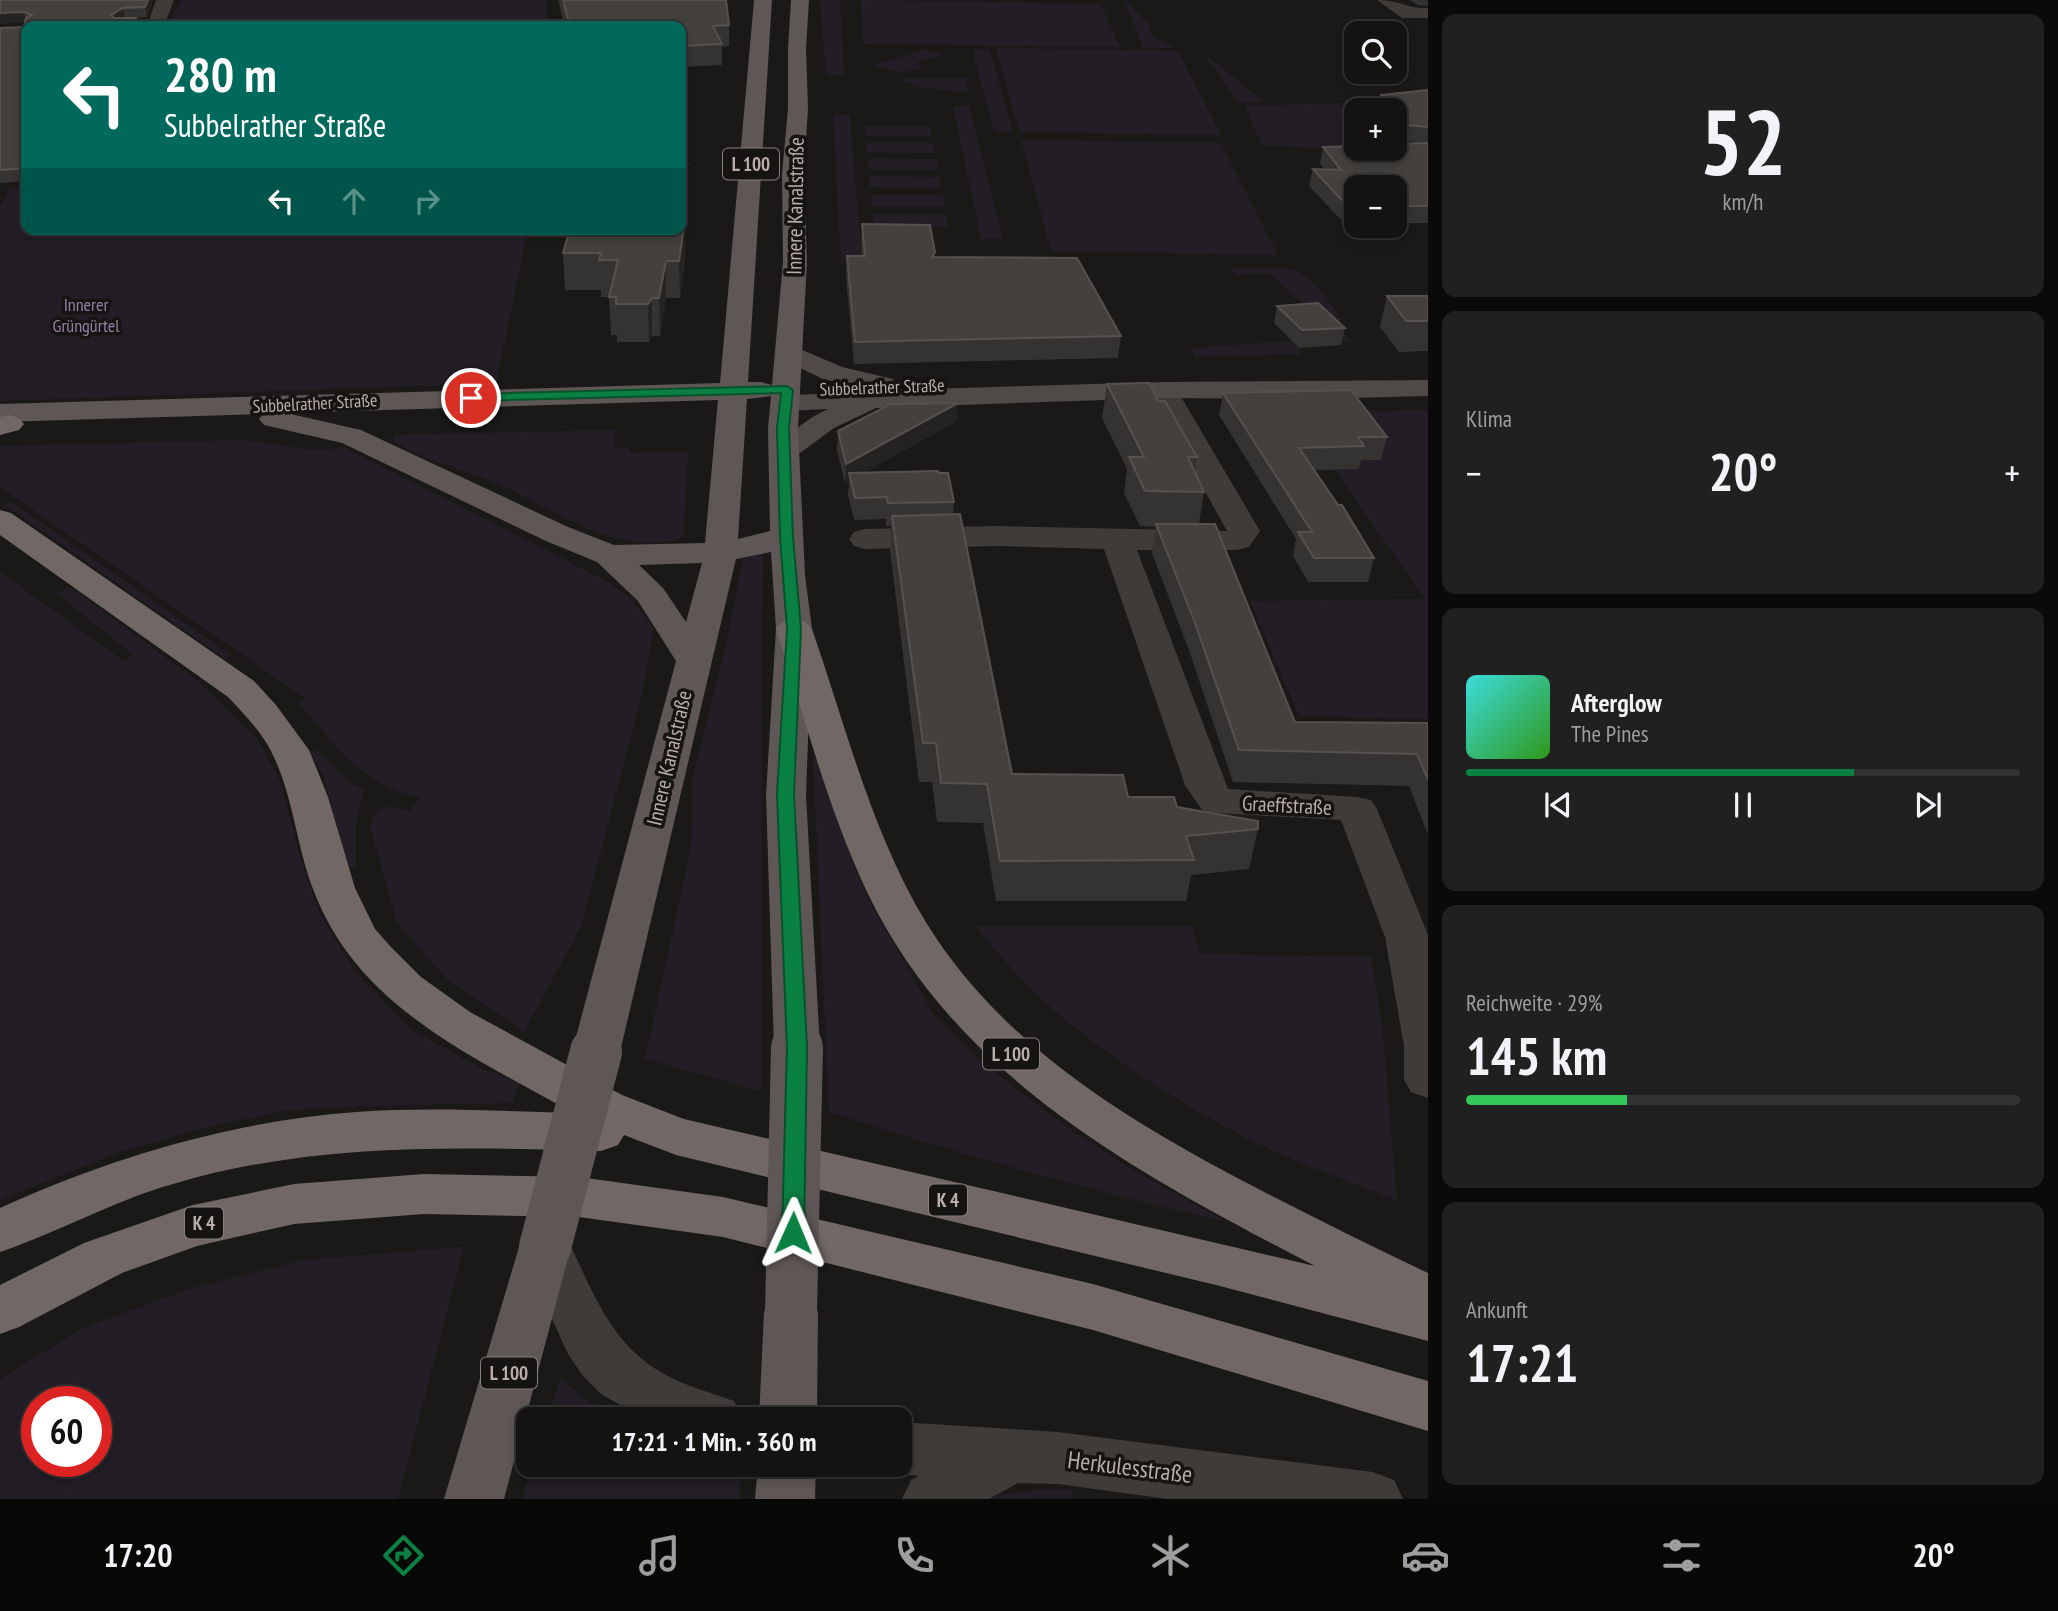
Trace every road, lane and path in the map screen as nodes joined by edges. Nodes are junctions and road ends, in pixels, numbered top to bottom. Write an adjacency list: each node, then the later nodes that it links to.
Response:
1 (165, 0): 6 (street)
2 (763, 0): 7 (main road, Innere Kanalstraße / L 100)
3 (800, 0): 9 (main road, Innere Kanalstraße / L 100)
4 (1387, 0): 5 (street)
5 (1428, 13)
6 (157, 21)
7 (756, 79): 9 (main road); 11 (main road, Innere Kanalstraße / L 100)
8 (1428, 98): 10 (street)
9 (798, 99): 12 (main road, Innere Kanalstraße / L 100)
10 (1407, 101)
11 (738, 351): 19 (main road); 21 (main road, Innere Kanalstraße / L 100)
12 (791, 353): 18 (main road); 20 (main road, Innere Kanalstraße / L 100)
13 (1428, 365): 14 (main road, Subbelrather Straße)
14 (1395, 377): 15 (main road, Subbelrather Straße); 16 (main road, Subbelrather Straße)
15 (1303, 379): 17 (main road, Subbelrather Straße); 18 (main road, Subbelrather Straße)
16 (1428, 388)
17 (1163, 390): 18 (main road, Subbelrather Straße); 27 (street)
18 (886, 392): 20 (main road, Subbelrather Straße); 24 (main road)
19 (628, 393): 21 (main road, Subbelrather Straße); 23 (main road, Subbelrather Straße)
20 (786, 396): 21 (main road, Subbelrather Straße); 24 (main road, Innere Kanalstraße / L 100)
21 (734, 397): 22 (main road, Subbelrather Straße); 29 (main road, Innere Kanalstraße / L 100)
22 (274, 419): 23 (main road, Subbelrather Straße); 30 (main road)
23 (2, 422)
24 (785, 450): 26 (main road, Innere Kanalstraße / L 100)
25 (0, 520): 34 (highway)
26 (786, 537): 29 (main road); 31 (main road, Innere Kanalstraße / L 100)
27 (1117, 538): 28 (street); 33 (street, Graeffstraße)
28 (864, 539)
29 (721, 553): 30 (main road); 32 (main road, Innere Kanalstraße / L 100)
30 (609, 555): 32 (main road)
31 (794, 629): 37 (highway, L 100); 42 (main road, Innere Kanalstraße / L 100, bridge)
32 (693, 660): 36 (main road, Innere Kanalstraße / L 100, bridge)
33 (1428, 1080)
34 (676, 1136): 35 (highway, K 4); 39 (highway, K 4)
35 (0, 1231)
36 (545, 1247): 41 (street); 46 (main road, Innere Kanalstraße / L 100)
37 (1428, 1298)
38 (0, 1311): 40 (highway, K 4)
39 (1428, 1318)
40 (1428, 1406)
41 (682, 1407)
42 (788, 1407)
43 (912, 1449): 44 (street, Herkulesstraße)
44 (1012, 1457): 48 (street, Herkulesstraße); 49 (street, Herkulesstraße)
45 (786, 1477): 47 (main road)
46 (474, 1499)
47 (785, 1499)
48 (932, 1499)
49 (1373, 1499)

